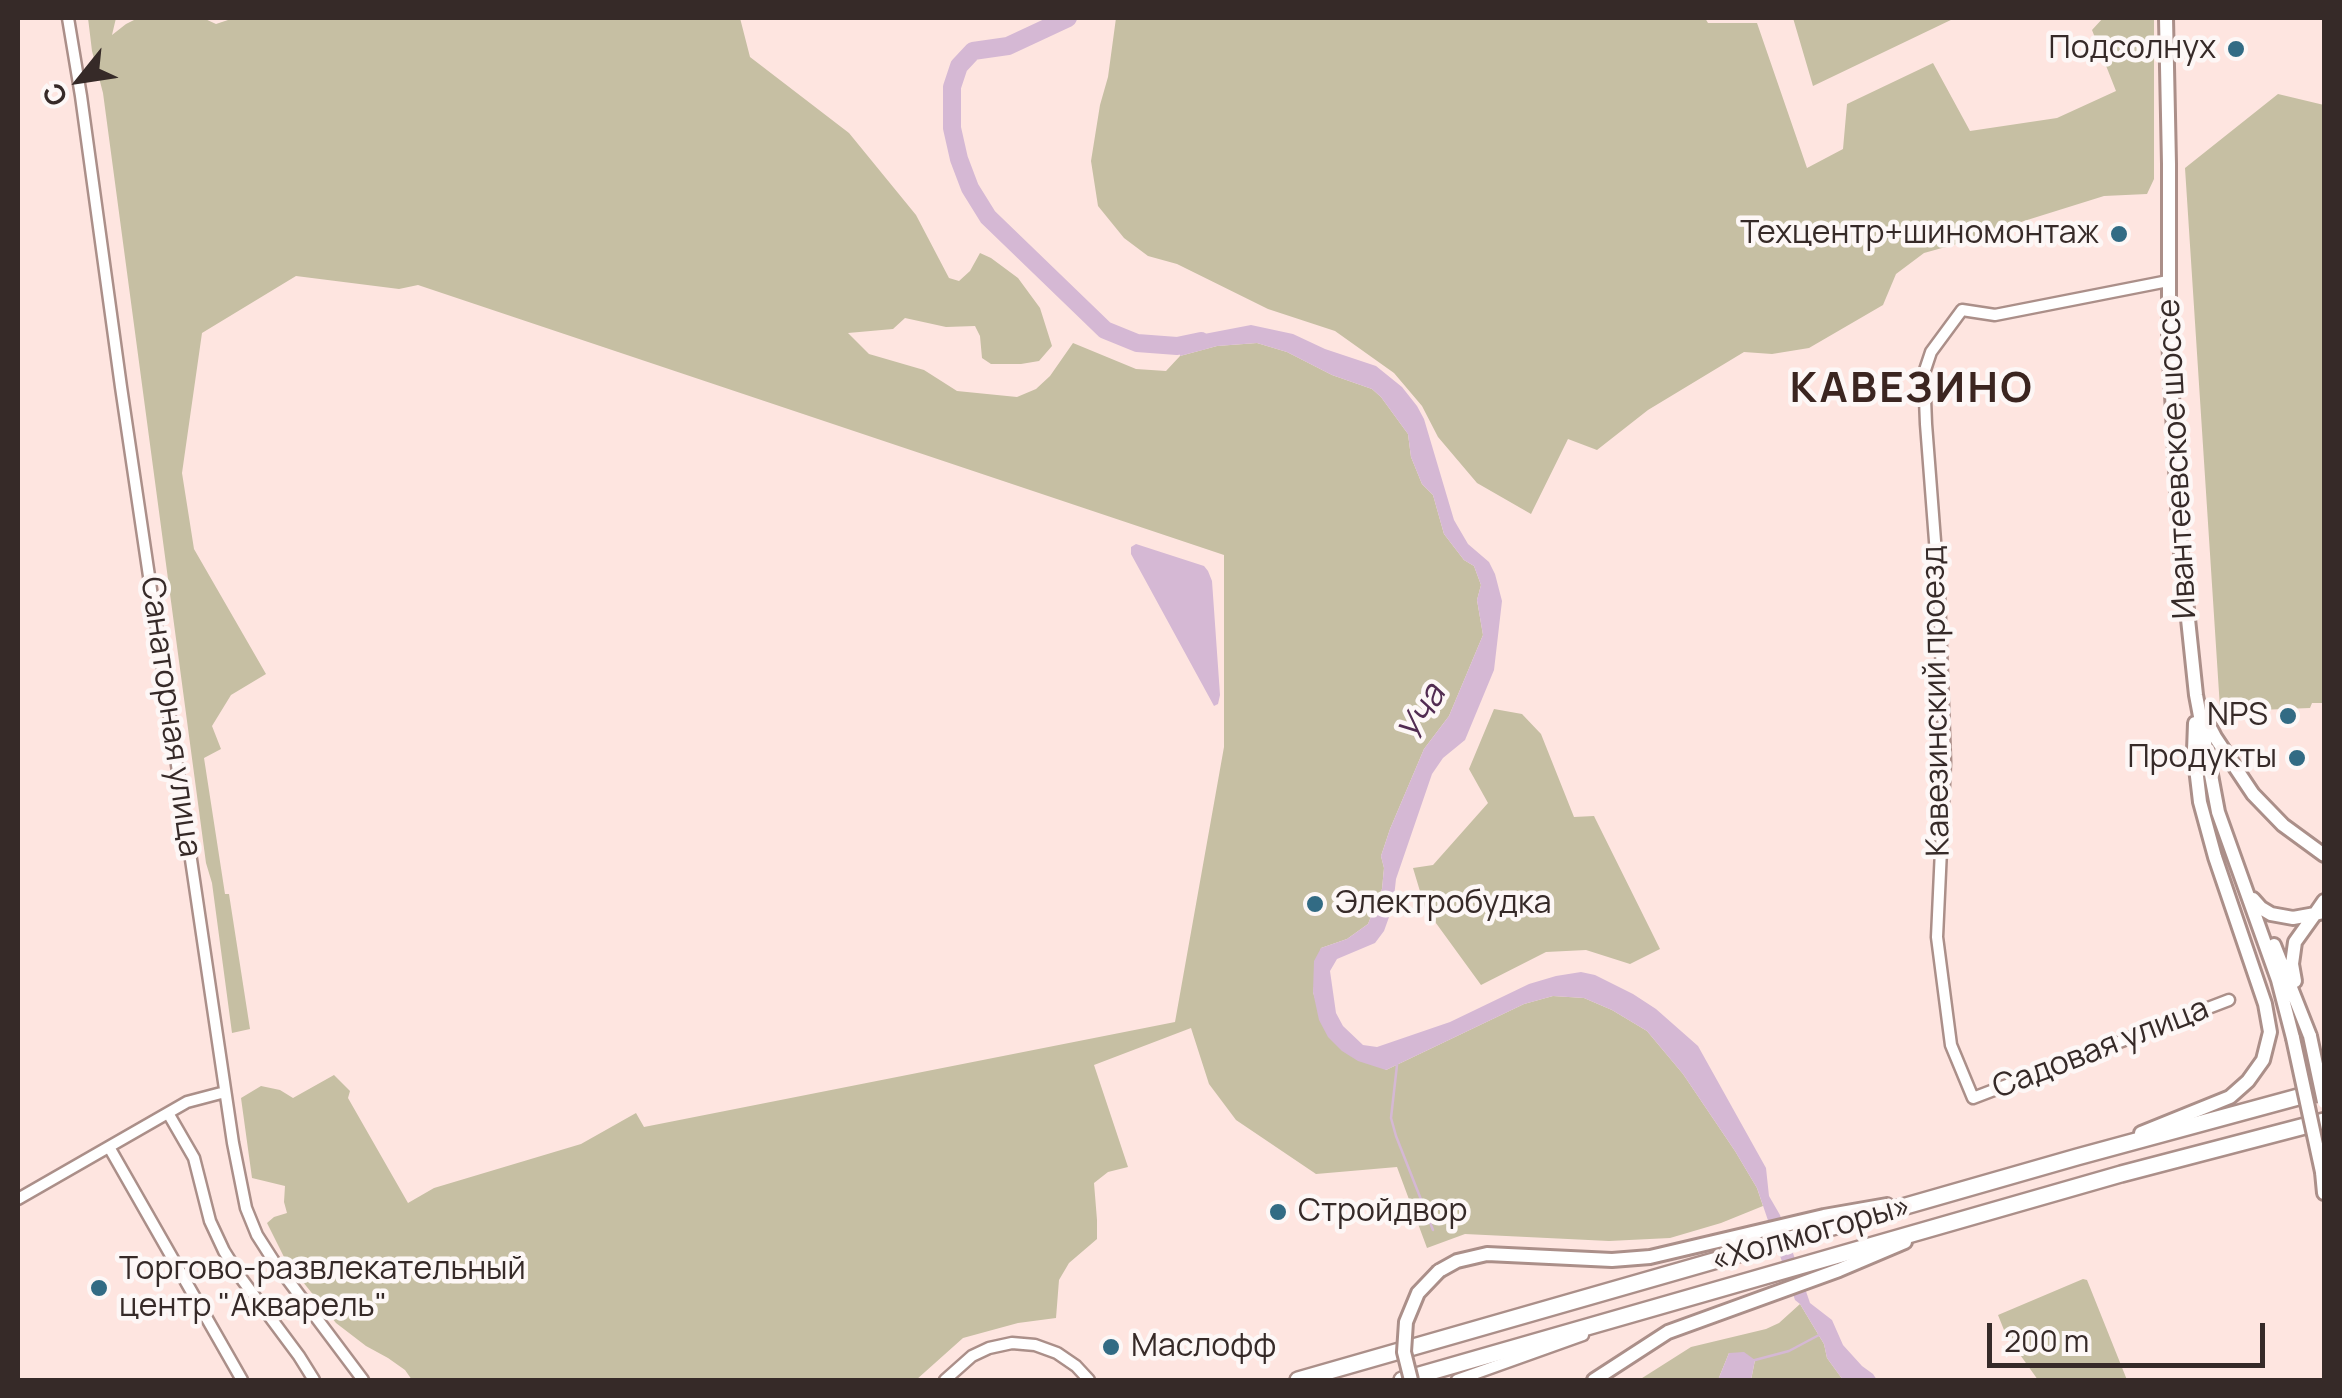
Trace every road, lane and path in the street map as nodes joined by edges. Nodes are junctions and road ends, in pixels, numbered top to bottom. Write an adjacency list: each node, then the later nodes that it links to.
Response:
1 (68, 18): 12 (street, Санаторная улица)
2 (2166, 18): 3 (main road, Ивантеевское шоссе)
3 (2168, 281): 4 (main road, Ивантеевское шоссе); 13 (street, Кавезинский проезд)
4 (2196, 695): 5 (main road); 6 (main road, Ивантеевское шоссе); 18 (main road)
5 (2324, 854)
6 (2248, 893): 8 (main road); 10 (main road, Ивантеевское шоссе); 19 (main road, Ивантеевское шоссе, bridge)
7 (2324, 901): 8 (main road)
8 (2320, 913): 10 (main road)
9 (2228, 1000): 13 (street, Садовая улица)
10 (2304, 1018): 14 (main road, Ивантеевское шоссе, bridge)
11 (2324, 1090): 18 (highway, «Холмогоры»)
12 (225, 1092): 15 (street); 26 (street, Санаторная улица)
13 (1972, 1098)
14 (2324, 1102)
15 (168, 1113): 17 (street); 25 (street)
16 (2324, 1122): 22 (highway, «Холмогоры»)
17 (109, 1147): 20 (street); 24 (street)
18 (2077, 1157): 21 (highway, «Холмогоры»)
19 (2324, 1193)
20 (18, 1198)
21 (1826, 1222): 29 (highway, «Холмогоры»); 31 (main road, bridge)
22 (1837, 1264): 23 (highway, «Холмогоры»); 33 (main road)
23 (1657, 1308): 30 (highway, «Холмогоры»); 32 (street)
24 (242, 1380)
25 (314, 1380)
26 (363, 1380)
27 (945, 1380): 28 (street)
28 (1089, 1380)
29 (1298, 1380)
30 (1402, 1380)
31 (1412, 1380)
32 (1457, 1380)
33 (1594, 1380)

